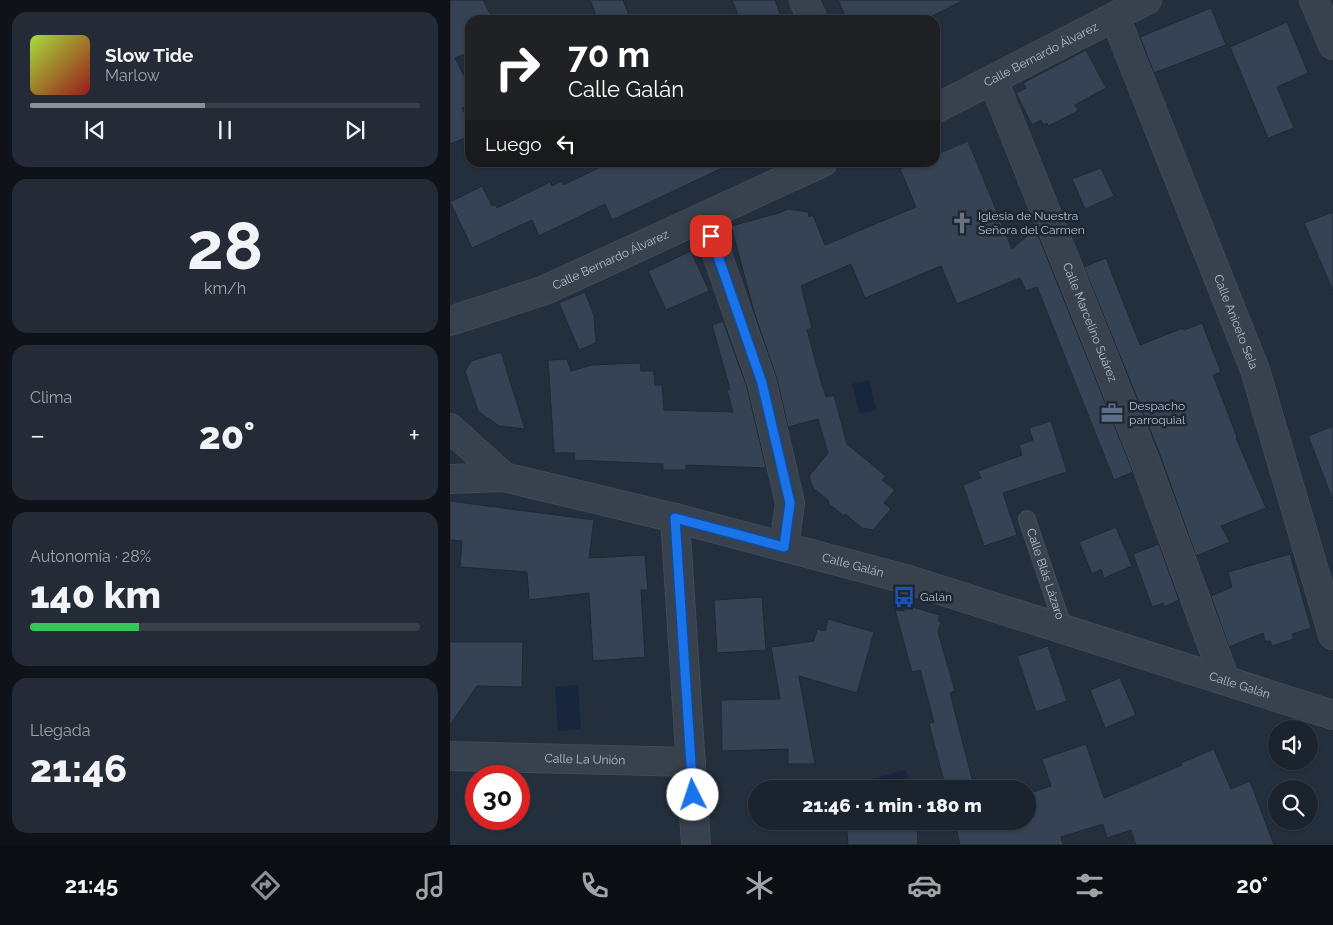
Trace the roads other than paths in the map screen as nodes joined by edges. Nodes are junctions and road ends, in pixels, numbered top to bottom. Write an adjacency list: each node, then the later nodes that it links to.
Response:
1 (804, 0): 4 (street)
2 (1147, 0): 5 (street, Calle Bernardo Álvarez)
3 (1314, 0): 6 (street)
4 (811, 15)
5 (1115, 16): 7 (street, Calle Bernardo Álvarez); 19 (street, Calle Aniceto Sela)
6 (1333, 45)
7 (993, 80): 8 (street, Calle Bernardo Álvarez); 20 (street, Calle Marcelino Suárez)
8 (940, 106)
9 (812, 167): 10 (street, Calle Bernardo Álvarez)
10 (704, 217): 11 (street, Calle Bernardo Álvarez); 17 (street)
11 (450, 321)
12 (450, 428): 13 (street)
13 (504, 477): 14 (street, Calle Galán); 15 (street, Calle Galán)
14 (450, 479)
15 (675, 518): 17 (street, Calle Galán); 23 (street)
16 (1027, 519): 18 (lane, Calle Blás Lázaro)
17 (784, 547): 18 (street, Calle Galán)
18 (1064, 629): 20 (street, Calle Galán)
19 (1333, 635)
20 (1225, 680): 21 (street, Calle Galán)
21 (1333, 715)
22 (450, 756): 23 (street, Calle La Unión)
23 (691, 762): 24 (street)
24 (696, 845)

